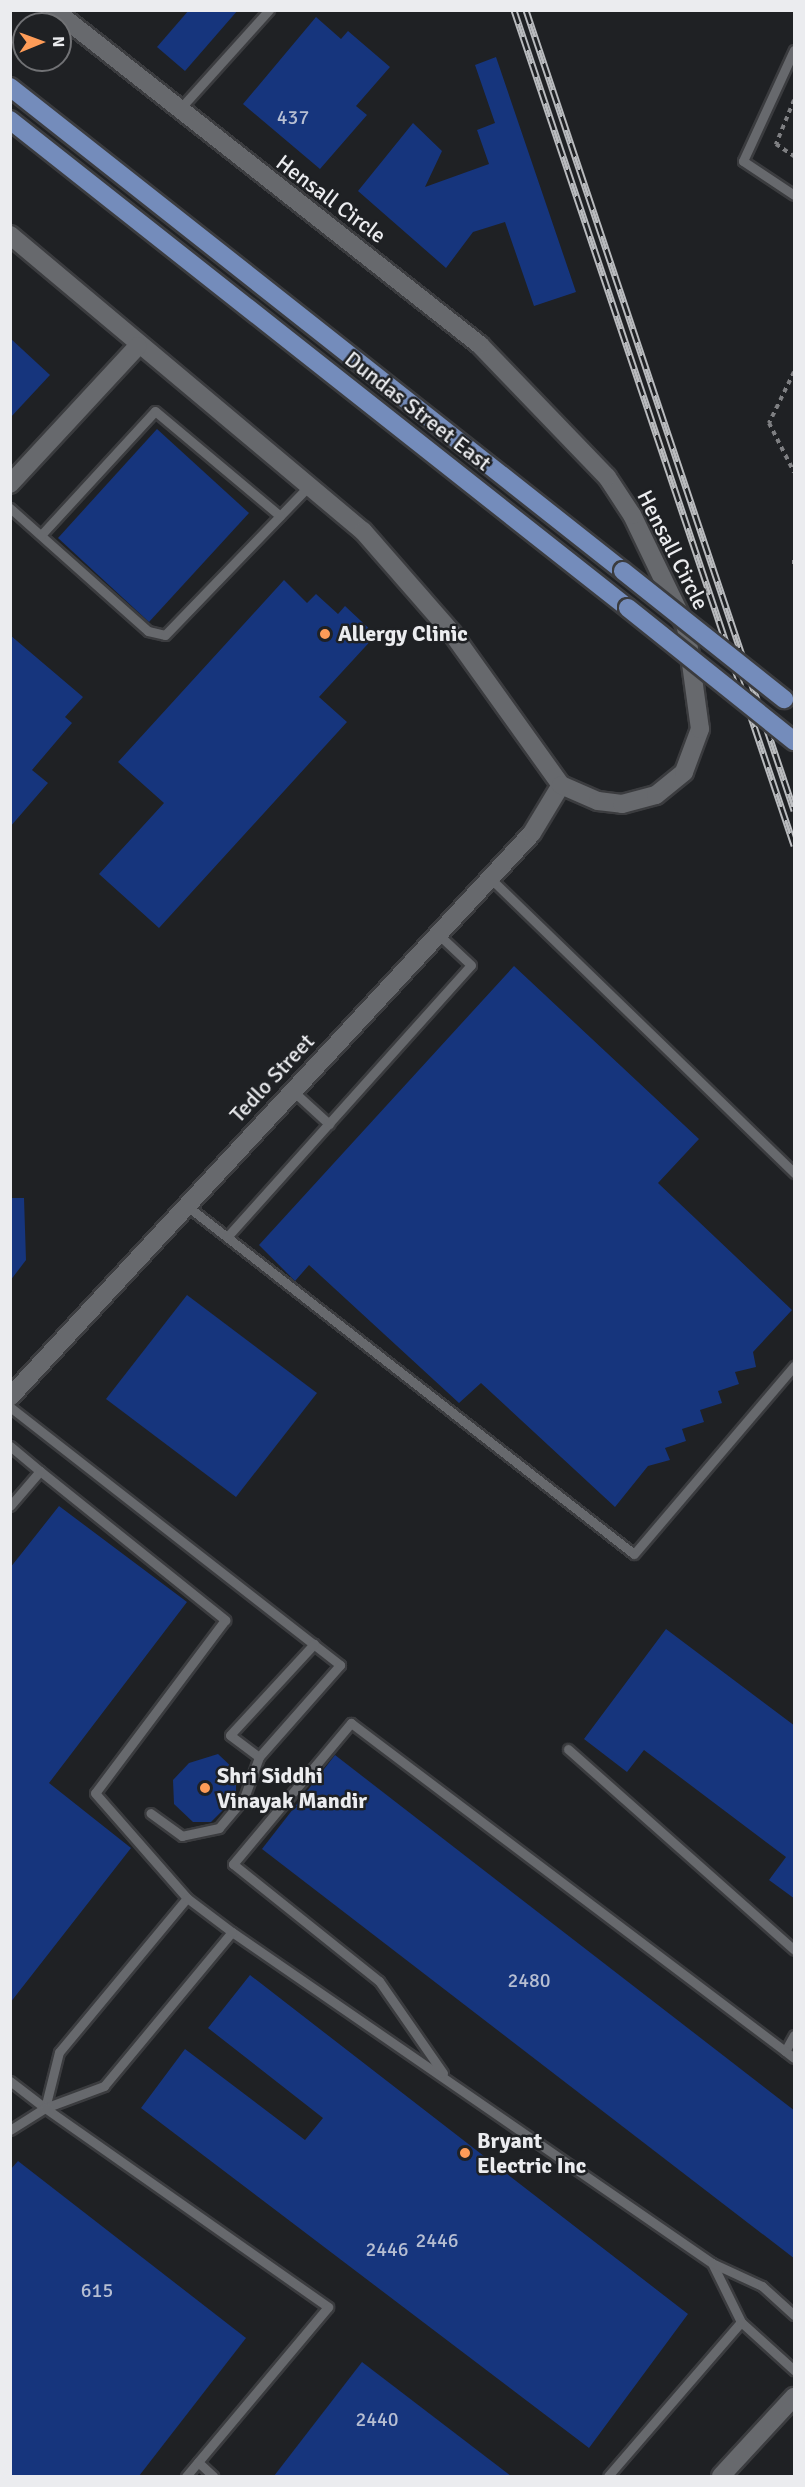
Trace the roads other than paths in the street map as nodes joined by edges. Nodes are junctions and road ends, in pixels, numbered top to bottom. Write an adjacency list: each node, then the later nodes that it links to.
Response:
1 (54, 10): 5 (street, Hensall Circle)
2 (269, 10): 5 (lane)
3 (795, 50): 7 (lane)
4 (10, 87): 15 (main road, Dundas Street East, bridge)
5 (178, 111): 17 (street, Hensall Circle)
6 (10, 120): 16 (main road, Dundas Street East, bridge)
7 (795, 195)
8 (10, 235): 9 (street)
9 (138, 346): 10 (street); 11 (street)
10 (10, 484)
11 (310, 484): 13 (lane); 17 (street)
12 (10, 508): 14 (lane)
13 (280, 516): 14 (lane); 14 (lane)
14 (41, 535)
15 (789, 701)
16 (795, 741)
17 (561, 785): 18 (street, Tedlo Street)
18 (490, 878): 19 (street, Tedlo Street); 22 (lane)
19 (438, 934): 20 (street, Tedlo Street); 21 (lane)
20 (293, 1091): 21 (lane); 23 (street, Tedlo Street)
21 (328, 1124): 24 (lane)
22 (795, 1173)
23 (187, 1206): 24 (lane); 26 (street, Tedlo Street)
24 (227, 1237): 25 (lane)
25 (795, 1366)
26 (10, 1397)
27 (10, 1407): 31 (lane)
28 (10, 1446): 29 (lane)
29 (40, 1471): 30 (lane); 35 (lane)
30 (10, 1506)
31 (314, 1644): 33 (lane); 33 (lane)
32 (568, 1749): 37 (lane)
33 (259, 1757): 34 (lane)
34 (150, 1813)
35 (187, 1898): 36 (lane); 43 (lane)
36 (232, 1932): 41 (lane); 43 (lane)
37 (795, 1950)
38 (795, 2035): 39 (lane)
39 (785, 2051): 40 (lane); 41 (lane)
40 (795, 2058)
41 (443, 2073): 45 (lane)
42 (10, 2081): 43 (lane)
43 (45, 2109): 44 (lane); 50 (lane)
44 (10, 2130)
45 (712, 2264): 46 (lane); 47 (lane)
46 (795, 2314)
47 (741, 2322): 48 (lane); 53 (lane)
48 (795, 2370)
49 (795, 2397): 54 (street)
50 (198, 2462): 51 (lane); 52 (lane)
51 (186, 2476)
52 (213, 2476)
53 (608, 2476)
54 (721, 2476)

